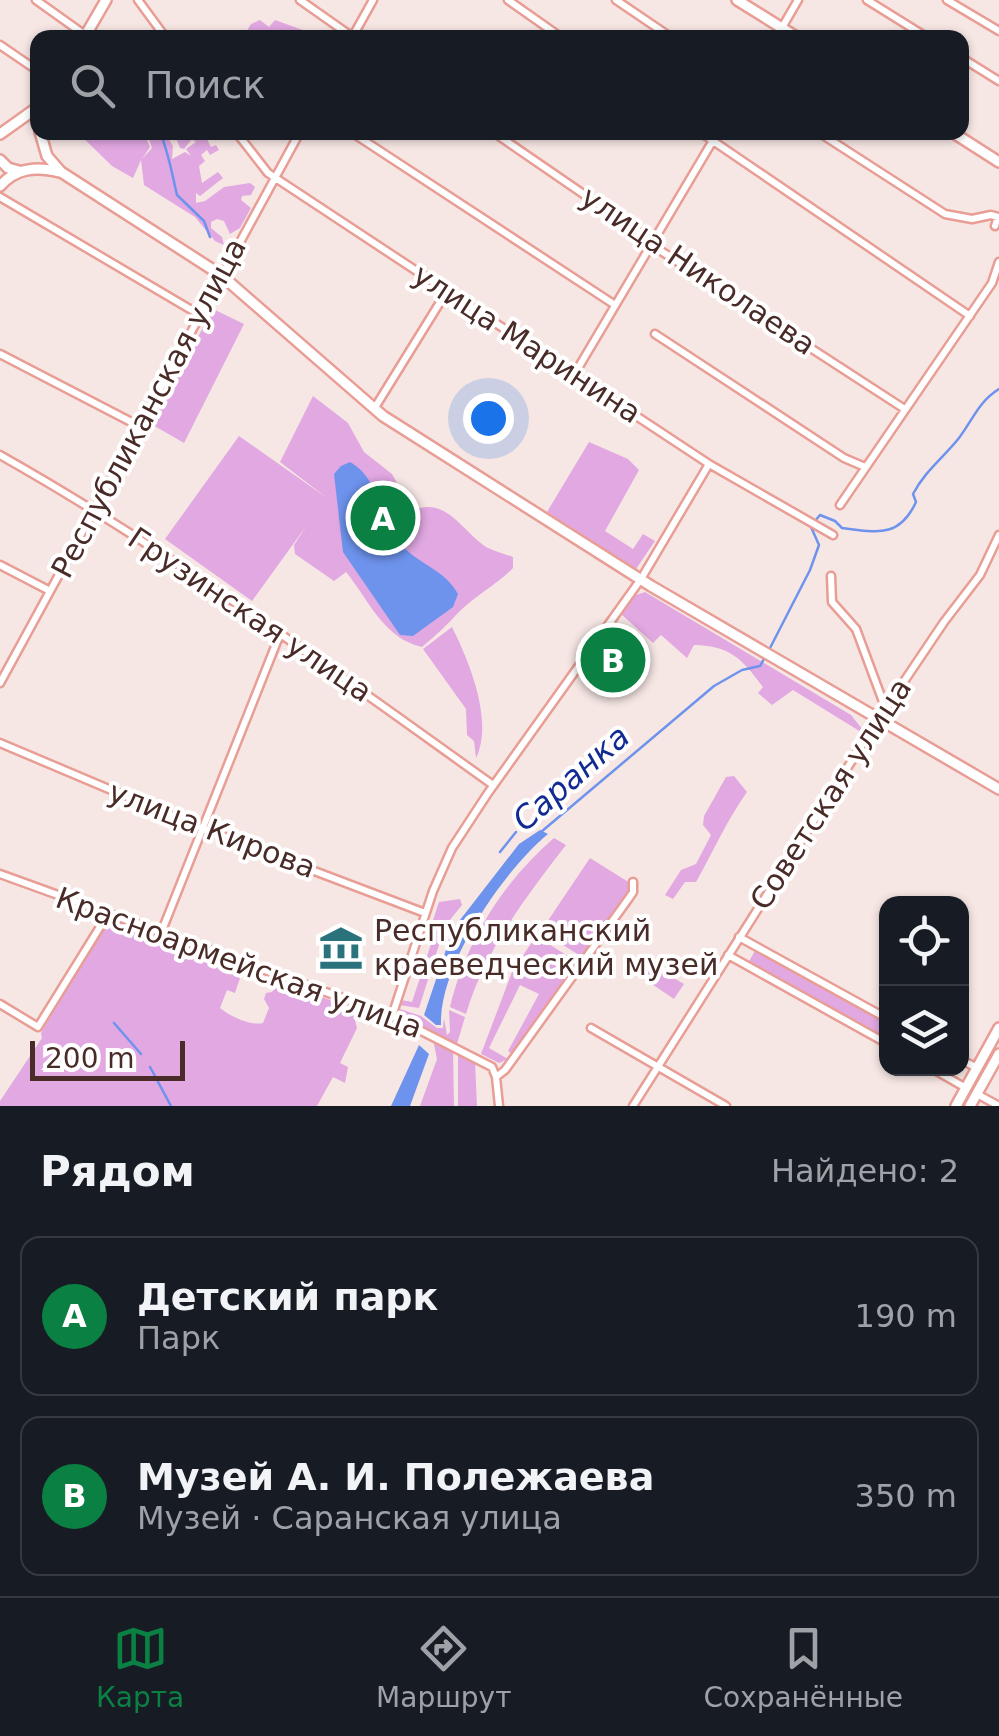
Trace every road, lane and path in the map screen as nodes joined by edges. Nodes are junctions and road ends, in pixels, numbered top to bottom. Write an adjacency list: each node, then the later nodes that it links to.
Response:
1 (36, 0): 13 (street)
2 (106, 0): 14 (main road)
3 (138, 0): 15 (street)
4 (300, 0): 16 (street)
5 (372, 0): 17 (street)
6 (508, 0): 18 (street)
7 (616, 0): 19 (street)
8 (737, 0): 12 (main road)
9 (798, 0): 12 (street)
10 (866, 0): 21 (street)
11 (947, 0): 22 (street)
12 (782, 28): 20 (main road)
13 (77, 30)
14 (88, 30)
15 (160, 30)
16 (343, 30)
17 (357, 30)
18 (551, 30)
19 (660, 30)
20 (785, 30)
21 (915, 30)
22 (999, 32)
23 (0, 45): 25 (street)
24 (969, 62): 26 (street)
25 (30, 66)
26 (999, 81)
27 (30, 112): 28 (main road)
28 (6, 127)
29 (42, 140): 37 (main road)
30 (242, 140): 43 (street, улица Маринина)
31 (296, 140): 43 (street, Республиканская улица)
32 (363, 140): 51 (street)
33 (505, 140): 47 (street, улица Николаева)
34 (830, 140): 46 (street)
35 (965, 140): 39 (main road)
36 (712, 141): 47 (street); 53 (street)
37 (44, 147): 40 (main road); 41 (main road)
38 (0, 162): 40 (main road); 42 (main road)
39 (999, 162)
40 (25, 170): 41 (main road); 44 (main road)
41 (62, 172): 49 (main road)
42 (0, 178)
43 (275, 178): 49 (street, Республиканская улица); 50 (street, улица Маринина)
44 (0, 186)
45 (0, 197): 52 (street)
46 (995, 226)
47 (652, 242): 51 (street); 57 (street, улица Николаева)
48 (999, 262): 53 (street)
49 (221, 275): 52 (street, Республиканская улица); 58 (main road)
50 (447, 291): 56 (street, улица Маринина); 58 (street)
51 (615, 304): 56 (street)
52 (200, 315): 59 (street, Республиканская улица)
53 (970, 316): 57 (street)
54 (655, 334): 62 (street)
55 (0, 354): 59 (street)
56 (574, 374): 61 (street, улица Маринина)
57 (904, 408): 62 (street)
58 (374, 409): 69 (main road)
59 (139, 426): 64 (street, Республиканская улица)
60 (0, 455): 64 (street, Грузинская улица)
61 (709, 464): 65 (street, улица Маринина); 69 (street)
62 (865, 468): 63 (street)
63 (840, 505)
64 (94, 509): 70 (street, Республиканская улица); 71 (street, Грузинская улица)
65 (833, 535)
66 (999, 535): 73 (street, Советская улица)
67 (0, 565): 70 (street)
68 (831, 576): 73 (street)
69 (640, 579): 74 (main road); 76 (street)
70 (50, 591): 72 (street, Республиканская улица)
71 (280, 634): 76 (street, Грузинская улица); 78 (street)
72 (0, 683)
73 (885, 708): 74 (street, Советская улица)
74 (877, 720): 77 (main road); 84 (street, Советская улица)
75 (0, 743): 78 (street, улица Кирова)
76 (493, 785): 81 (street)
77 (999, 789)
78 (200, 828): 81 (street, улица Кирова); 83 (street)
79 (0, 874): 82 (street, Красноармейская улица)
80 (632, 882): 98 (street)
81 (425, 913): 88 (street)
82 (108, 914): 83 (street, Красноармейская улица); 86 (street)
83 (161, 933): 88 (street, Красноармейская улица)
84 (739, 937): 85 (street, Советская улица); 87 (street)
85 (728, 955): 91 (street); 94 (street, Советская улица)
86 (0, 1004)
87 (879, 1014)
88 (392, 1016): 98 (street, Красноармейская улица)
89 (591, 1028): 94 (street)
90 (999, 1028): 95 (main road)
91 (879, 1039)
92 (999, 1054): 97 (main road)
93 (969, 1064): 95 (street)
94 (656, 1068): 102 (street, Советская улица); 103 (street)
95 (977, 1068): 97 (main road); 99 (main road)
96 (946, 1076): 99 (street)
97 (993, 1076): 100 (main road)
98 (496, 1077): 101 (street)
99 (966, 1088): 100 (main road); 104 (main road)
100 (977, 1094): 105 (main road); 106 (street)
101 (499, 1106)
102 (633, 1106)
103 (726, 1106)
104 (956, 1106)
105 (970, 1106)
106 (999, 1106)

